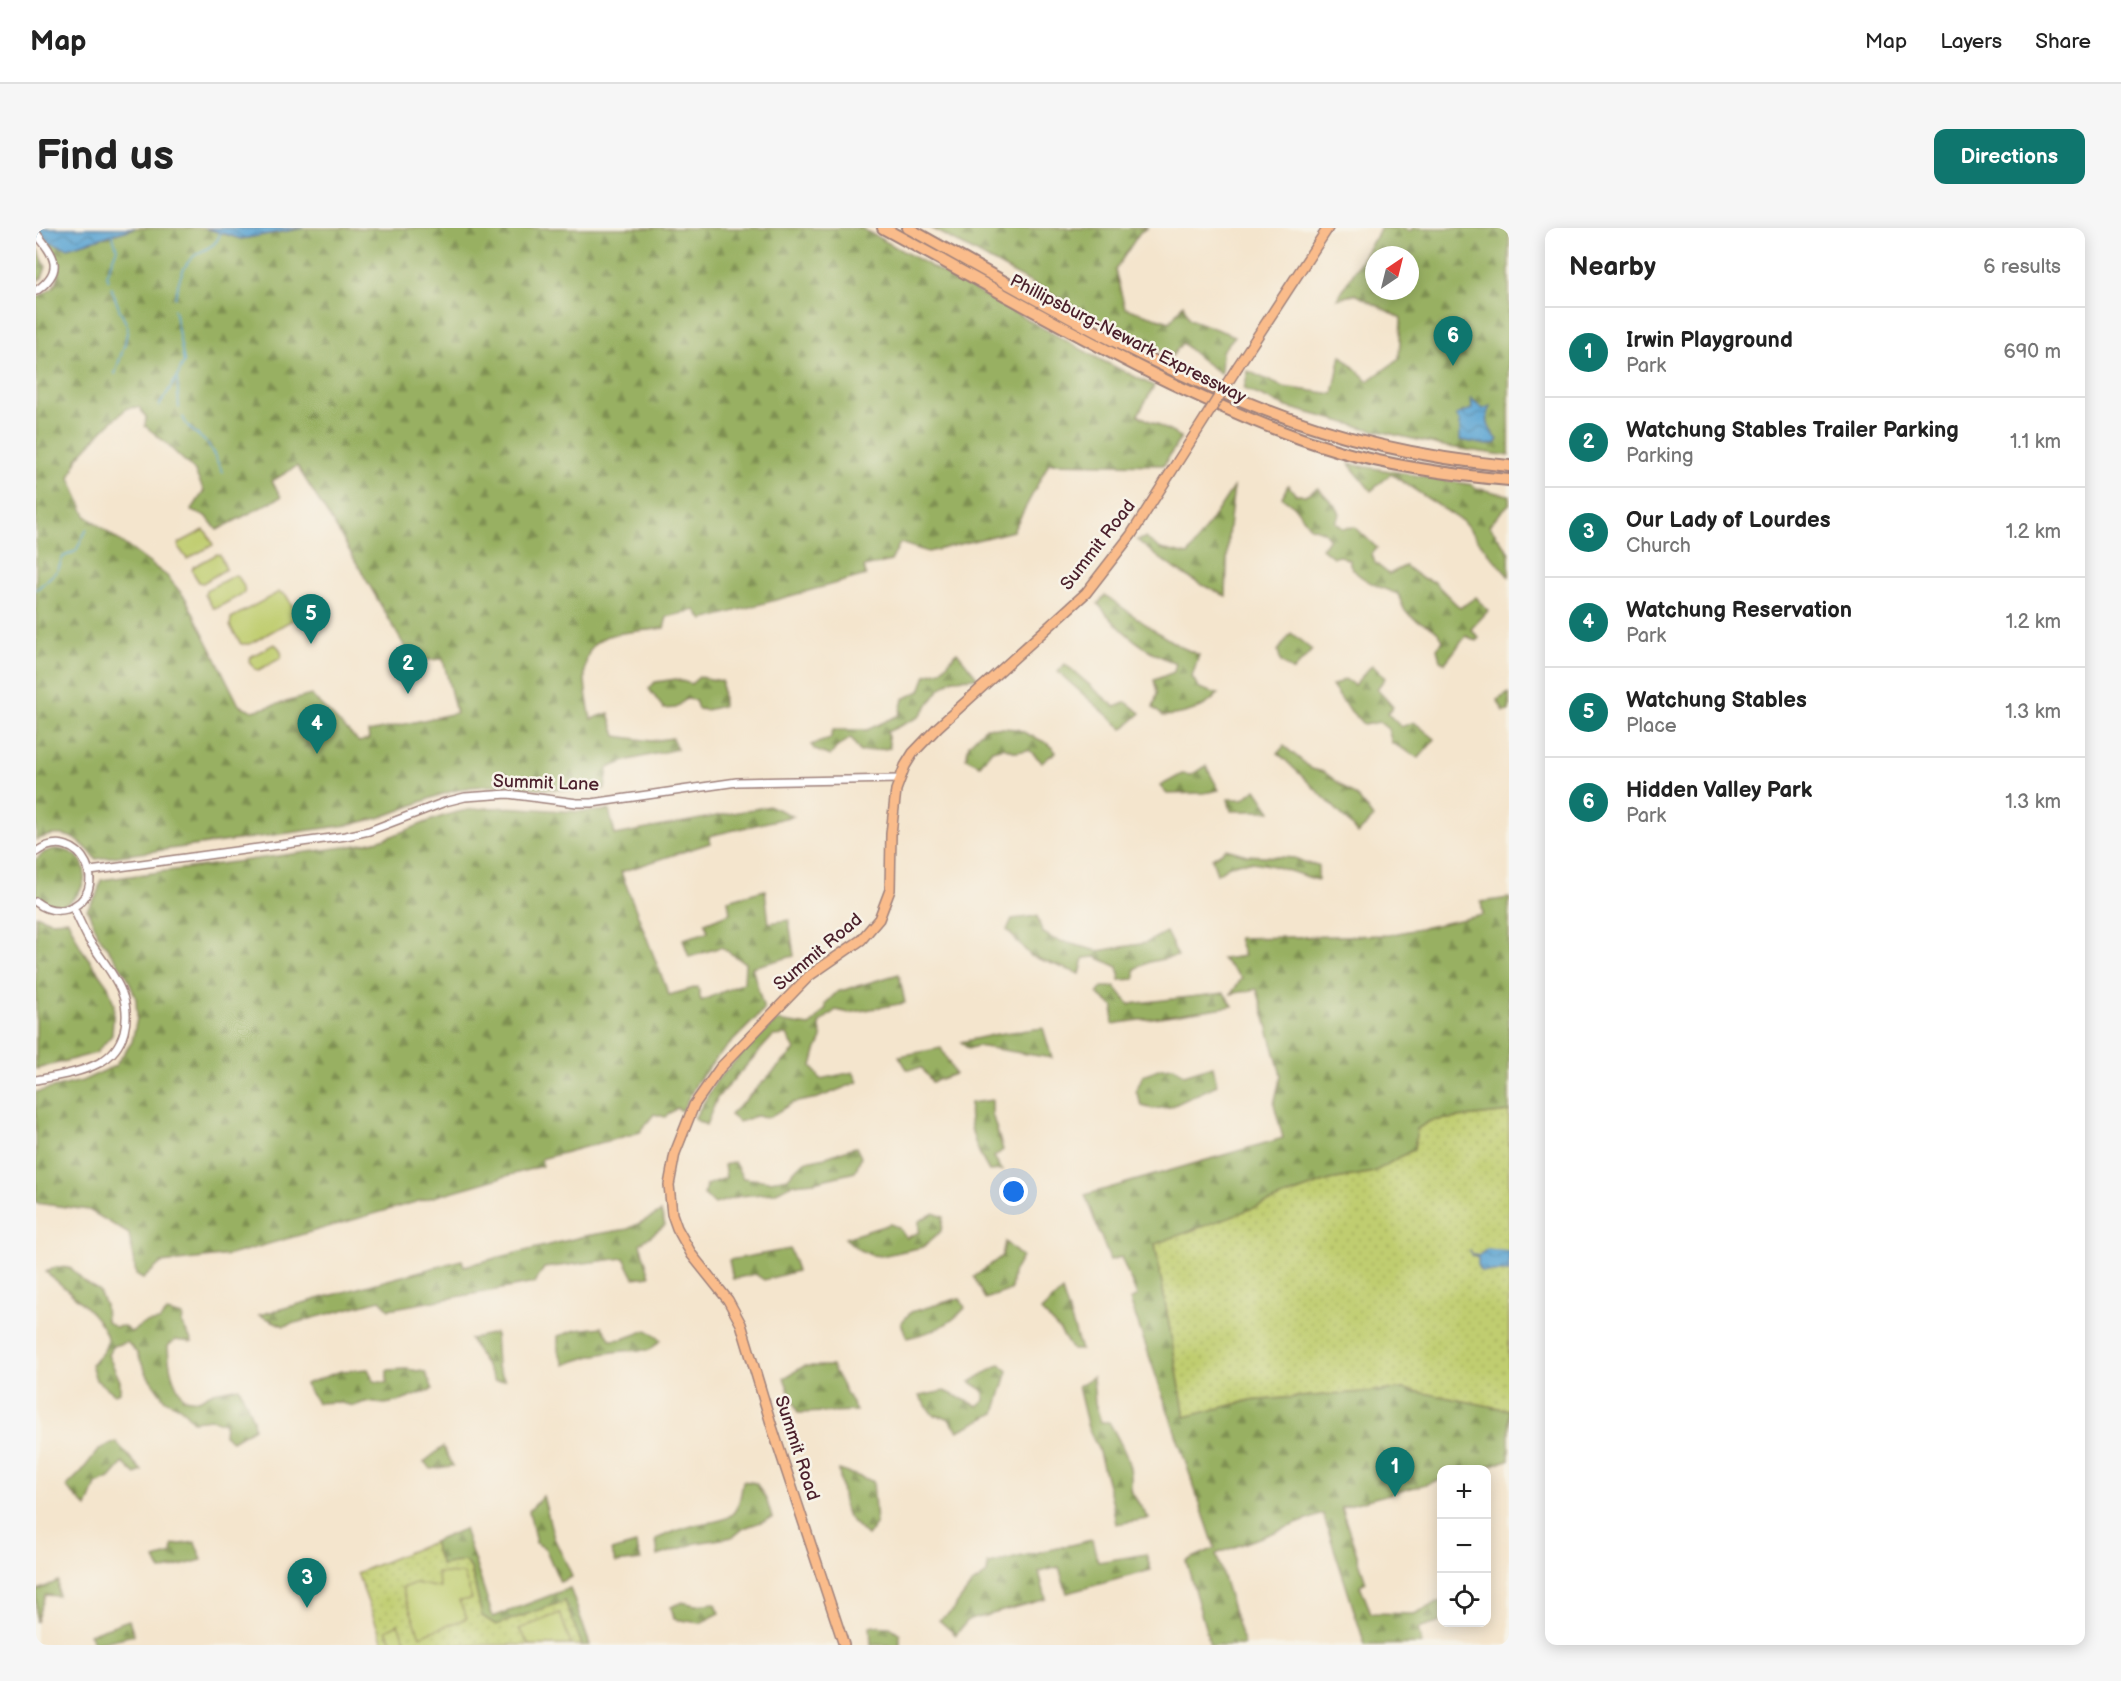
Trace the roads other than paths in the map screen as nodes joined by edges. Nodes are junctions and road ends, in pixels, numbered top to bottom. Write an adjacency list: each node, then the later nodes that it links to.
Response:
1 (883, 228): 7 (highway, Phillipsburg-Newark Expressway)
2 (908, 228): 6 (highway, Phillipsburg-Newark Expressway)
3 (1328, 228): 8 (main road, Summit Road, bridge)
4 (36, 233): 5 (street)
5 (36, 291)
6 (1509, 466)
7 (1509, 480)
8 (900, 779): 10 (street, Summit Lane); 14 (main road, Summit Road)
9 (36, 852): 10 (street)
10 (90, 871): 12 (street)
11 (36, 902): 12 (street)
12 (73, 906): 13 (street)
13 (36, 1080)
14 (844, 1645)

